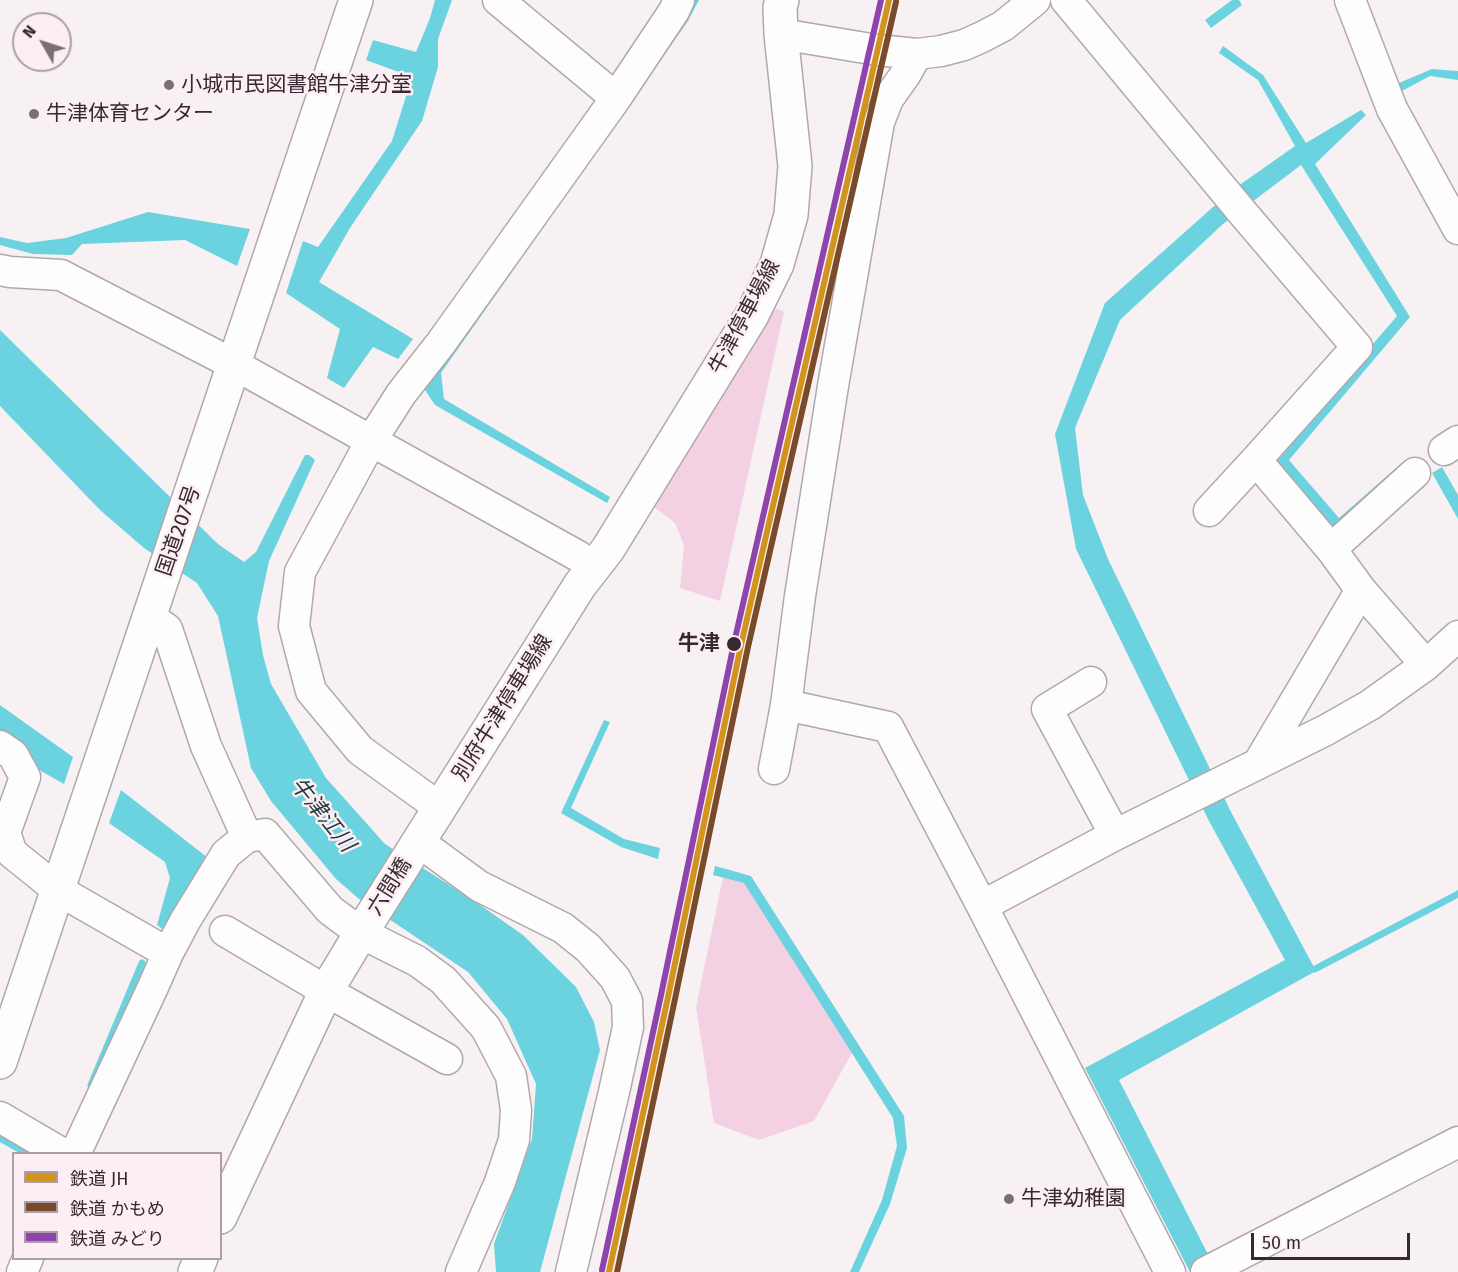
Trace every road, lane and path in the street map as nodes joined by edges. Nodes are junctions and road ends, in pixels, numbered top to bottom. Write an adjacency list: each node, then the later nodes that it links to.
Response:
1 (356, 0): 13 (main road, 国道207号)
2 (498, 0): 10 (street)
3 (782, 0): 8 (main road, 牛津停車場線)
4 (1035, 0): 9 (street)
5 (1066, 0): 15 (street)
6 (1350, 0): 11 (street)
7 (669, 4): 10 (street)
8 (781, 34): 9 (street); 19 (main road, 牛津停車場線)
9 (917, 54): 25 (street)
10 (616, 98): 14 (street)
11 (1458, 229)
12 (0, 270): 13 (street)
13 (235, 365): 14 (street); 21 (main road, 国道207号)
14 (371, 441): 19 (street); 29 (street)
15 (1256, 460): 17 (street); 18 (street)
16 (1415, 473): 18 (street)
17 (1209, 511)
18 (1331, 549): 20 (street)
19 (594, 567): 29 (main road, 別府牛津停車場線)
20 (1361, 590): 23 (street); 27 (street)
21 (152, 609): 31 (street); 33 (main road, 国道207号)
22 (1458, 636): 23 (street)
23 (1426, 665): 27 (street)
24 (1091, 682): 30 (street)
25 (786, 705): 28 (street); 34 (street)
26 (0, 746): 33 (street)
27 (1258, 764): 30 (street)
28 (774, 769)
29 (440, 808): 32 (main road, 別府牛津停車場線)
30 (1115, 835): 34 (street)
31 (247, 837): 35 (street); 37 (street)
32 (416, 846): 35 (main road, 六間橋); 48 (street)
33 (58, 890): 37 (street); 40 (main road, 国道207号)
34 (982, 906): 49 (street)
35 (363, 929): 38 (main road); 47 (street)
36 (225, 931): 38 (street)
37 (168, 953): 44 (street)
38 (326, 991): 39 (street); 45 (main road)
39 (447, 1059)
40 (0, 1062)
41 (0, 1117): 43 (street)
42 (1458, 1142): 46 (street)
43 (60, 1152)
44 (76, 1152)
45 (222, 1213)
46 (1215, 1267)
47 (461, 1272)
48 (571, 1272)
49 (1170, 1272)

